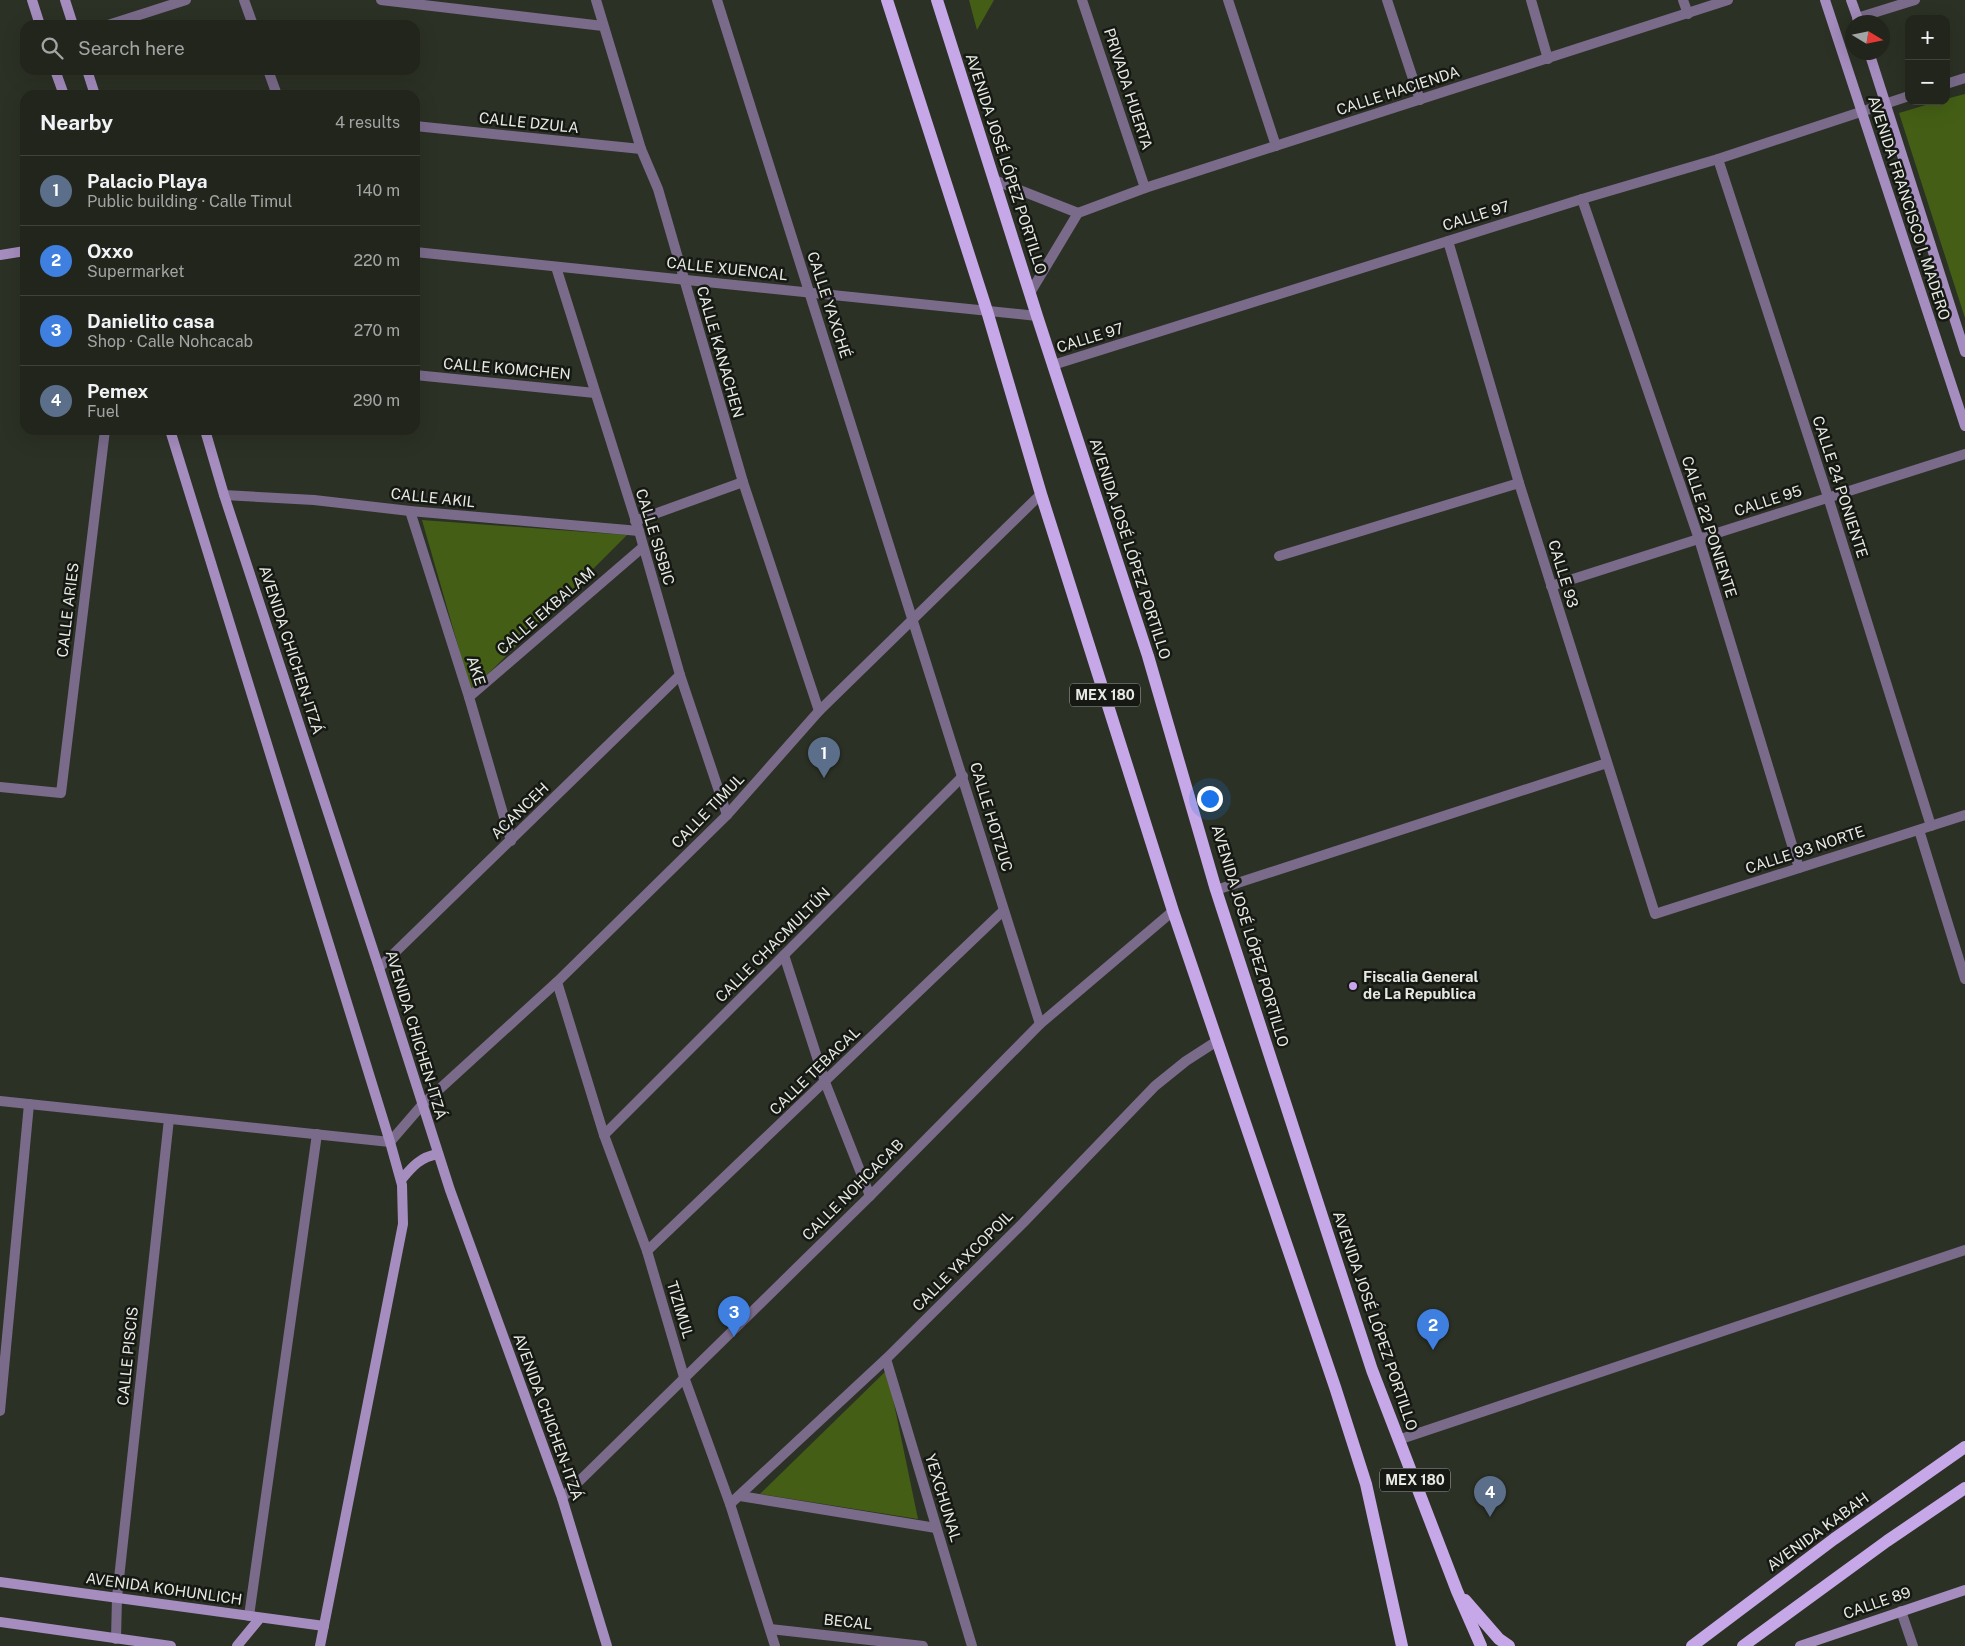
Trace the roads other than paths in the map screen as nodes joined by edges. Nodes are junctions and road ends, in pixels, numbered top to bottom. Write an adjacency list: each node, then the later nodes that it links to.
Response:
1 (32, 0): 22 (main road)
2 (65, 0): 23 (main road)
3 (186, 0): 24 (street)
4 (244, 0): 25 (street)
5 (381, 0): 26 (street)
6 (596, 0): 26 (street, CALLE KANACHEN)
7 (717, 0): 55 (street, CALLE YAXCHÉ)
8 (887, 0): 57 (main road, MEX 180)
9 (937, 0): 45 (main road, AVENIDA JOSÉ LÓPEZ PORTILLO / MEX 180)
10 (1082, 0): 46 (street, PRIVADA HUERTA)
11 (1228, 0): 42 (street)
12 (1387, 0): 38 (street)
13 (1530, 0): 27 (street)
14 (1683, 0): 19 (street)
15 (1728, 0): 19 (street, CALLE HACIENDA)
16 (1825, 0): 40 (main road, AVENIDA FRANCISCO I. MADERO)
17 (1852, 0): 20 (main road)
18 (1915, 0): 21 (street)
19 (1688, 14): 27 (street, CALLE HACIENDA)
20 (1856, 15)
21 (1872, 15)
22 (38, 20)
23 (71, 20)
24 (124, 20)
25 (251, 20)
26 (603, 26): 43 (street, CALLE KANACHEN)
27 (1548, 59): 38 (street, CALLE HACIENDA)
28 (1871, 60): 39 (main road, AVENIDA FRANCISCO I. MADERO)
29 (57, 75): 34 (main road)
30 (89, 75): 35 (main road)
31 (270, 75): 36 (street)
32 (1965, 78): 33 (street)
33 (1950, 83)
34 (62, 90)
35 (93, 90)
36 (275, 90)
37 (1905, 97): 39 (street, CALLE 97)
38 (1420, 100): 42 (street, CALLE HACIENDA)
39 (1885, 103): 40 (street, CALLE 97); 59 (main road, AVENIDA FRANCISCO I. MADERO)
40 (1862, 111): 44 (street, CALLE 97); 63 (main road, AVENIDA FRANCISCO I. MADERO)
41 (420, 126): 43 (street, CALLE DZULA)
42 (1276, 146): 46 (street, CALLE HACIENDA)
43 (640, 148): 54 (street, CALLE KANACHEN)
44 (1718, 159): 47 (street, CALLE 97); 72 (street, CALLE 24 PONIENTE)
45 (994, 180): 48 (street); 56 (main road, AVENIDA JOSÉ LÓPEZ PORTILLO / MEX 180)
46 (1145, 188): 48 (street, CALLE HACIENDA)
47 (1582, 199): 49 (street, CALLE 97); 76 (street, CALLE 22 PONIENTE)
48 (1078, 212): 56 (street)
49 (1448, 241): 60 (street, CALLE 97); 69 (street, CALLE 93)
50 (20, 252): 52 (main road)
51 (420, 253): 53 (street, CALLE XUENCAL)
52 (0, 255)
53 (556, 267): 54 (street, CALLE XUENCAL); 62 (street, CALLE SISBIC)
54 (684, 280): 55 (street, CALLE XUENCAL); 68 (street, CALLE KANACHEN)
55 (809, 292): 57 (street, CALLE XUENCAL); 80 (street, CALLE YAXCHÉ)
56 (1030, 293): 58 (main road, AVENIDA JOSÉ LÓPEZ PORTILLO / MEX 180)
57 (988, 311): 58 (street, CALLE XUENCAL); 70 (main road, MEX 180)
58 (1037, 316): 60 (main road, AVENIDA JOSÉ LÓPEZ PORTILLO / MEX 180)
59 (1965, 352)
60 (1053, 365): 93 (main road, AVENIDA JOSÉ LÓPEZ PORTILLO / MEX 180)
61 (420, 376): 62 (street, CALLE KOMCHEN)
62 (595, 393): 74 (street, CALLE SISBIC)
63 (1965, 426)
64 (104, 435): 86 (street, CALLE ARIES)
65 (172, 435): 110 (main road)
66 (206, 435): 71 (main road, AVENIDA CHICHEN-ITZÁ)
67 (1965, 454): 72 (street, CALLE 95)
68 (743, 482): 74 (street); 83 (street, CALLE KANACHEN)
69 (1518, 483): 78 (street); 79 (street, CALLE 93)
70 (1041, 494): 80 (street, CALLE TIMUL); 94 (main road, MEX 180)
71 (224, 495): 73 (street, CALLE AKIL); 98 (main road, AVENIDA CHICHEN-ITZÁ)
72 (1828, 498): 76 (street, CALLE 95); 89 (street, CALLE 24 PONIENTE)
73 (410, 512): 75 (street, CALLE AKIL); 82 (street, AKE)
74 (635, 521): 75 (street, CALLE SISBIC)
75 (639, 531): 77 (street, CALLE SISBIC)
76 (1699, 539): 79 (street, CALLE 95); 92 (street, CALLE 22 PONIENTE)
77 (643, 547): 81 (street, CALLE SISBIC); 82 (street, CALLE EKBALAM)
78 (1279, 556)
79 (1551, 586): 84 (street, CALLE 93)
80 (913, 618): 83 (street, CALLE TIMUL); 85 (street, CALLE HOTZUC)
81 (680, 675): 87 (street, CALLE SISBIC); 91 (street, ACANCEH)
82 (469, 697): 91 (street, AKE)
83 (819, 711): 87 (street, CALLE TIMUL)
84 (1607, 763): 93 (street); 96 (street, CALLE 93)
85 (963, 776): 95 (street, CALLE HOTZUC); 97 (street, CALLE CHACMULTÚN)
86 (0, 787)
87 (727, 815): 100 (street, CALLE TIMUL)
88 (1965, 815): 89 (street, CALLE 93 NORTE)
89 (1931, 826): 90 (street, CALLE 93 NORTE)
90 (1918, 830): 92 (street, CALLE 93 NORTE); 99 (street)
91 (511, 841): 98 (street, ACANCEH)
92 (1799, 868): 96 (street, CALLE 93 NORTE)
93 (1216, 890): 119 (main road, AVENIDA JOSÉ LÓPEZ PORTILLO / MEX 180)
94 (1172, 910): 101 (street, CALLE NOHCACAB); 102 (main road, MEX 180)
95 (1004, 911): 101 (street, CALLE HOTZUC); 103 (street, CALLE TEBACAL)
96 (1655, 914)
97 (784, 955): 103 (street); 109 (street, CALLE CHACMULTÚN)
98 (379, 968): 106 (main road, AVENIDA CHICHEN-ITZÁ)
99 (1965, 979)
100 (557, 982): 106 (street, CALLE TIMUL); 109 (street, TIZIMUL)
101 (1040, 1024): 113 (street, CALLE NOHCACAB)
102 (1217, 1041): 116 (street, CALLE YAXCOPOIL); 144 (main road, MEX 180)
103 (826, 1082): 113 (street); 115 (street, CALLE TEBACAL)
104 (0, 1101): 105 (street)
105 (29, 1104): 107 (street); 118 (street)
106 (422, 1105): 110 (street, CALLE TIMUL); 111 (main road, AVENIDA CHICHEN-ITZÁ)
107 (169, 1119): 108 (street); 129 (street, CALLE PISCIS)
108 (317, 1134): 110 (street); 131 (street)
109 (604, 1135): 115 (street, TIZIMUL)
110 (390, 1142): 112 (main road)
111 (438, 1154): 112 (main road); 123 (main road, AVENIDA CHICHEN-ITZÁ)
112 (401, 1180): 134 (main road)
113 (870, 1196): 117 (street, CALLE NOHCACAB)
114 (1965, 1250): 119 (street)
115 (646, 1252): 117 (street, TIZIMUL)
116 (886, 1359): 122 (street, CALLE YAXCOPOIL); 125 (street, YEXCHUNAL)
117 (684, 1377): 123 (street, CALLE NOHCACAB); 124 (street, TIZIMUL)
118 (0, 1411)
119 (1398, 1440): 128 (main road, AVENIDA JOSÉ LÓPEZ PORTILLO / MEX 180)
120 (1965, 1447): 147 (main road, AVENIDA KABAH)
121 (1965, 1488): 148 (main road)
122 (740, 1496): 124 (street, CALLE YAXCOPOIL); 125 (street)
123 (562, 1498): 140 (main road, AVENIDA CHICHEN-ITZÁ)
124 (730, 1504): 135 (street, TIZIMUL)
125 (936, 1528): 143 (street, YEXCHUNAL)
126 (0, 1582): 129 (main road, AVENIDA KOHUNLICH)
127 (1965, 1590): 130 (main road, CALLE 89)
128 (1457, 1591): 145 (main road, AVENIDA JOSÉ LÓPEZ PORTILLO / MEX 180); 146 (main road)
129 (117, 1597): 131 (main road, AVENIDA KOHUNLICH); 136 (street, CALLE PISCIS)
130 (1902, 1611): 149 (main road, CALLE 89); 150 (street)
131 (249, 1616): 132 (main road, AVENIDA KOHUNLICH)
132 (260, 1618): 134 (main road, AVENIDA KOHUNLICH); 138 (main road)
133 (0, 1622): 136 (main road)
134 (324, 1626): 139 (main road)
135 (770, 1628): 141 (street, TIZIMUL); 142 (street, BECAL)
136 (116, 1639): 137 (main road)
137 (171, 1646)
138 (237, 1646)
139 (320, 1646)
140 (607, 1646)
141 (775, 1646)
142 (923, 1646)
143 (972, 1646)
144 (1402, 1646)
145 (1481, 1646)
146 (1510, 1646)
147 (1692, 1646)
148 (1743, 1646)
149 (1800, 1646)
150 (1913, 1646)

